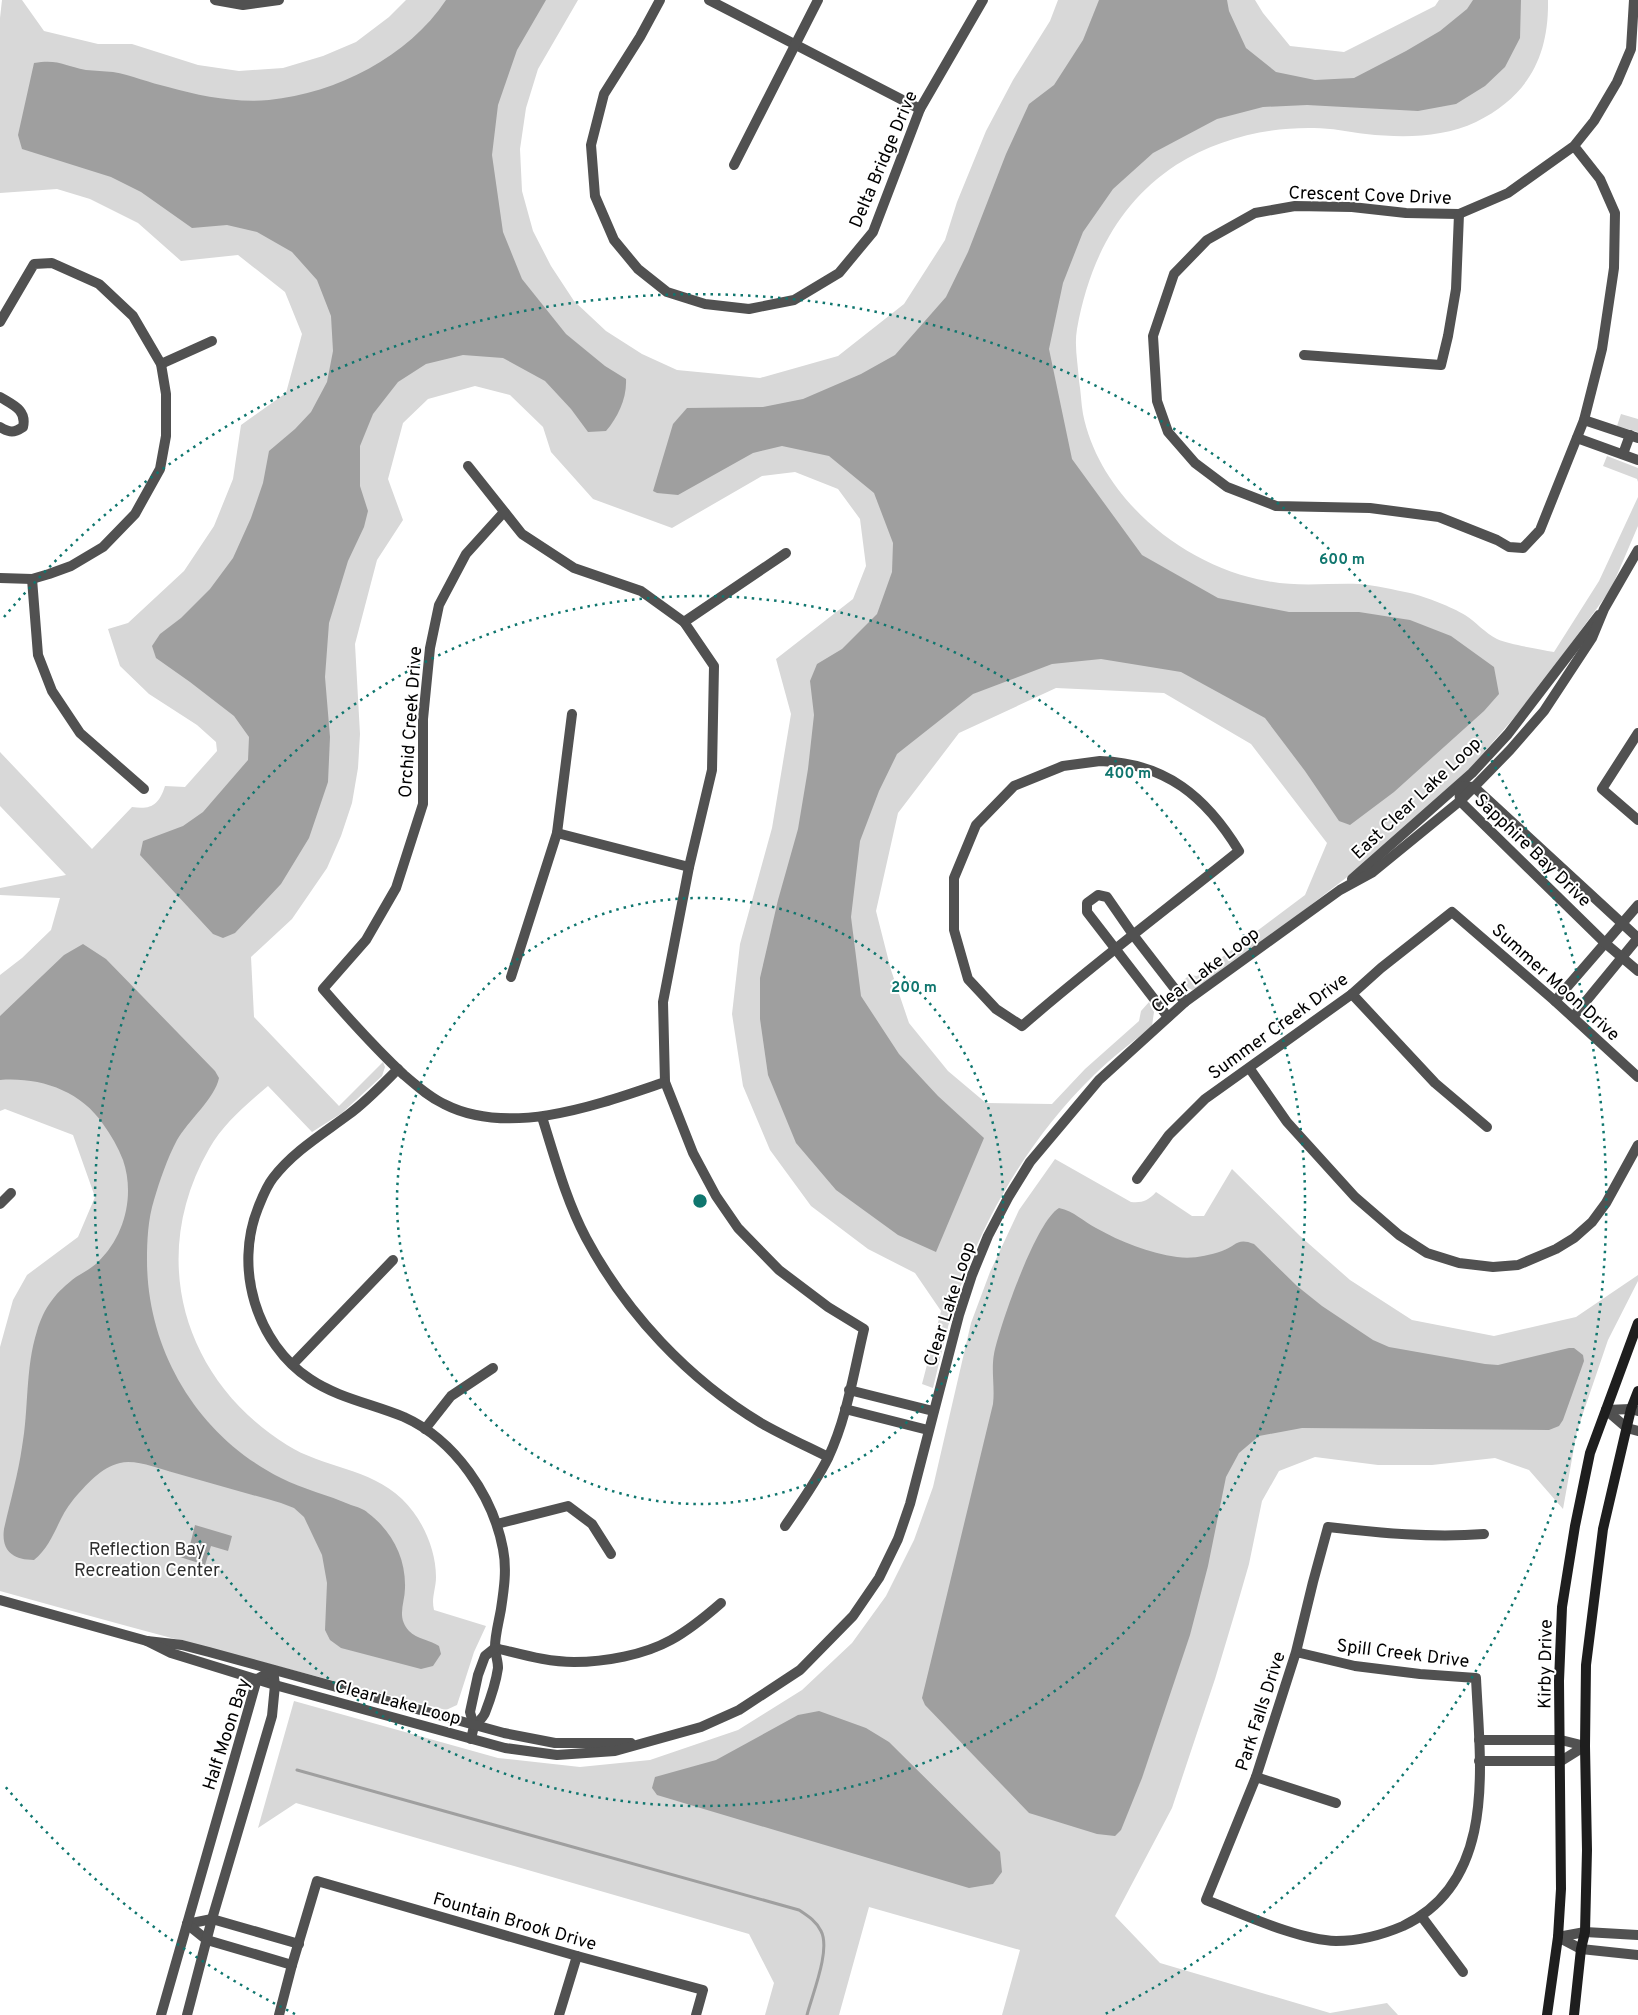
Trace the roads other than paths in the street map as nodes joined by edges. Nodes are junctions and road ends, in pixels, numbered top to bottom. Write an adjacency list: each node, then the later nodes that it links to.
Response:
1 (215, 0): 2 (street)
2 (279, 0)
3 (660, 0): 9 (street, Delta Bridge Drive)
4 (709, 0): 8 (street)
5 (818, 0): 8 (street)
6 (983, 0): 9 (street, Delta Bridge Drive)
7 (1634, 0): 10 (street, Crescent Cove Drive)
8 (796, 46): 9 (street); 11 (street)
9 (920, 109)
10 (1574, 146): 12 (street, Crescent Cove Drive); 18 (street)
11 (734, 165)
12 (1458, 214): 15 (street); 21 (street, Crescent Cove Drive)
13 (0, 322): 16 (street)
14 (212, 341): 16 (street)
15 (1304, 355)
16 (161, 364): 29 (street)
17 (0, 397): 19 (street)
18 (1584, 420): 20 (street); 21 (street)
19 (0, 427)
20 (1634, 437): 22 (street)
21 (1577, 438): 22 (street)
22 (1623, 454): 23 (street)
23 (1638, 460)
24 (468, 466): 25 (street)
25 (504, 512): 31 (street); 57 (street, Orchid Creek Drive)
26 (1638, 550): 30 (street, East Clear Lake Loop)
27 (786, 554): 31 (street)
28 (0, 578): 29 (street)
29 (32, 579): 36 (street)
30 (1604, 609): 34 (street, East Clear Lake Loop); 35 (street, East Clear Lake Loop)
31 (684, 622): 40 (street)
32 (572, 714): 39 (street)
33 (1638, 733): 38 (street)
34 (1459, 786): 35 (street, Sapphire Bay Drive); 37 (street, Sapphire Bay Drive); 41 (street, East Clear Lake Loop)
35 (1474, 787): 37 (street, East Clear Lake Loop); 44 (street, Sapphire Bay Drive)
36 (144, 789)
37 (1460, 801): 41 (street, Clear Lake Loop); 47 (street, Sapphire Bay Drive)
38 (1638, 820)
39 (557, 833): 40 (street); 51 (street)
40 (689, 867): 60 (street)
41 (1340, 890): 54 (street, Clear Lake Loop)
42 (1638, 905): 44 (street)
43 (1452, 912): 52 (street, Summer Creek Drive); 53 (street, Summer Moon Drive)
44 (1622, 924): 46 (street, Sapphire Bay Drive); 47 (street)
45 (1134, 936): 48 (street); 48 (street); 48 (street); 54 (street)
46 (1638, 938): 49 (street)
47 (1605, 943): 49 (street, Sapphire Bay Drive); 53 (street)
48 (1115, 950): 55 (street)
49 (1622, 957): 50 (street, Sapphire Bay Drive); 56 (street)
50 (1638, 971)
51 (511, 977)
52 (1352, 994): 58 (street, Summer Creek Drive); 62 (street)
53 (1555, 1001): 56 (street, Summer Moon Drive)
54 (1186, 1002): 55 (street, Clear Lake Loop)
55 (1168, 1017): 74 (street, Clear Lake Loop)
56 (1573, 1017): 59 (street, Summer Moon Drive)
57 (398, 1069): 61 (street); 69 (street)
58 (1250, 1069): 63 (street); 64 (street, Summer Creek Drive)
59 (1638, 1077)
60 (665, 1082): 61 (street); 71 (street)
61 (542, 1117): 81 (street)
62 (1486, 1128)
63 (1638, 1145)
64 (1137, 1179)
65 (11, 1193): 66 (street)
66 (0, 1204)
67 (393, 1260): 69 (street)
68 (1638, 1323): 75 (main road, Kirby Drive)
69 (293, 1364): 77 (street)
70 (493, 1368): 77 (street)
71 (849, 1390): 73 (street); 74 (street)
72 (1638, 1391): 76 (main road)
73 (845, 1409): 79 (street); 81 (street)
74 (933, 1410): 79 (street, Clear Lake Loop)
75 (1606, 1410): 76 (street); 78 (street); 97 (main road, Kirby Drive)
76 (1634, 1410): 78 (main road)
77 (425, 1428): 82 (street)
78 (1626, 1428): 80 (street); 99 (main road)
79 (928, 1430): 98 (street, Clear Lake Loop)
80 (1638, 1431)
81 (828, 1457): 83 (street)
82 (497, 1524): 85 (street); 89 (street)
83 (785, 1526)
84 (1484, 1534): 90 (street, Park Falls Drive)
85 (611, 1554)
86 (0, 1600): 88 (street, Clear Lake Loop)
87 (721, 1603): 89 (street)
88 (147, 1641): 91 (street, Clear Lake Loop); 92 (street, Clear Lake Loop)
89 (495, 1648): 94 (street); 94 (street)
90 (1296, 1652): 96 (street, Spill Creek Drive); 102 (street, Park Falls Drive)
91 (272, 1670): 92 (street, Half Moon Bay); 93 (street, Half Moon Bay); 94 (street, Clear Lake Loop)
92 (257, 1680): 93 (street, Clear Lake Loop); 106 (street, Half Moon Bay)
93 (275, 1684): 95 (street, Clear Lake Loop); 105 (street, Half Moon Bay)
94 (474, 1726): 95 (street); 98 (street, Clear Lake Loop)
95 (471, 1739): 98 (street, Clear Lake Loop)
96 (1479, 1740): 97 (street); 100 (street)
97 (1561, 1740): 99 (street); 101 (main road, Kirby Drive)
98 (647, 1743)
99 (1585, 1746): 101 (street); 107 (main road)
100 (1479, 1761): 101 (street); 104 (street)
101 (1560, 1761): 109 (main road, Kirby Drive)
102 (1256, 1777): 103 (street); 104 (street, Park Falls Drive)
103 (1336, 1803)
104 (1422, 1917): 116 (street)
105 (212, 1919): 106 (street); 110 (street, Half Moon Bay); 111 (street)
106 (187, 1924): 110 (street); 117 (street, Half Moon Bay)
107 (1585, 1932): 108 (street); 109 (street); 112 (main road)
108 (1638, 1934)
109 (1558, 1937): 112 (street); 122 (main road, Kirby Drive)
110 (207, 1940): 115 (street); 118 (street, Half Moon Bay)
111 (299, 1944): 114 (street, Fountain Brook Drive); 115 (street)
112 (1581, 1949): 113 (street); 123 (main road)
113 (1638, 1955)
114 (577, 1956): 120 (street); 121 (street, Fountain Brook Drive)
115 (292, 1965): 119 (street)
116 (1463, 1972)
117 (161, 2015)
118 (187, 2015)
119 (279, 2015)
120 (559, 2015)
121 (696, 2015)
122 (1547, 2015)
123 (1574, 2015)

